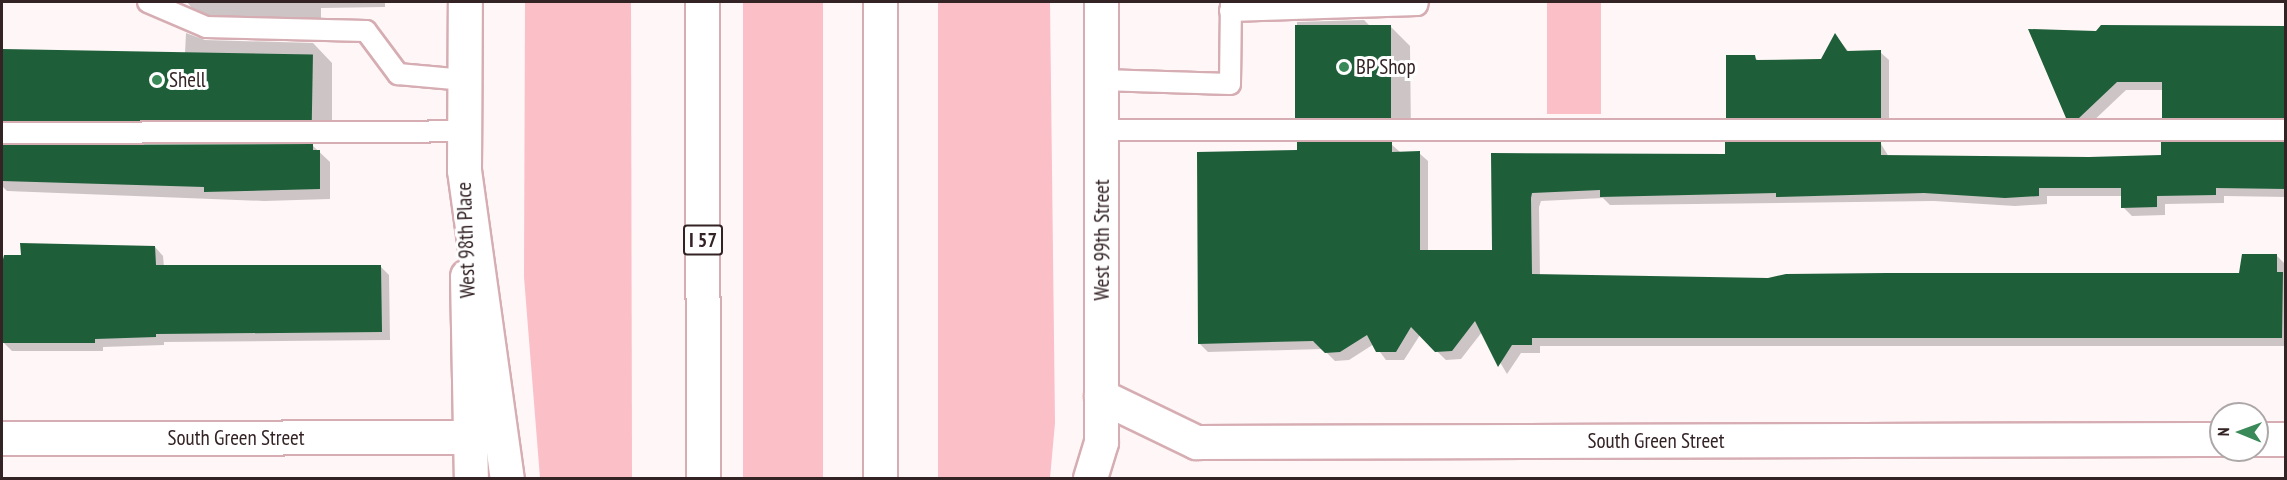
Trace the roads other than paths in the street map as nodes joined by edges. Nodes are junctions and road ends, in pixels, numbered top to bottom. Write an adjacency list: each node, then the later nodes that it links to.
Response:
1 (148, 2): 8 (lane)
2 (465, 2): 8 (main road, West 98th Place)
3 (702, 2): 24 (main road, I 57)
4 (880, 2): 25 (main road)
5 (1101, 2): 9 (main road, West 99th Street)
6 (1418, 2): 7 (lane)
7 (1230, 6): 9 (lane)
8 (465, 80): 11 (main road, West 98th Place)
9 (1101, 80): 12 (main road, West 99th Street)
10 (2286, 129): 12 (lane)
11 (464, 130): 13 (lane); 14 (main road, West 98th Place)
12 (1102, 130): 15 (main road, West 99th Street)
13 (2, 133)
14 (464, 170): 16 (main road, West 98th Place); 23 (main road)
15 (1101, 396): 18 (main road, South Green Street); 21 (main road, West 99th Street)
16 (471, 437): 17 (main road, South Green Street); 22 (main road, West 98th Place)
17 (2, 438)
18 (2209, 439)
19 (2269, 439): 20 (main road)
20 (2286, 439)
21 (1101, 442): 26 (main road); 27 (main road, West 99th Street)
22 (471, 478)
23 (507, 478)
24 (703, 478)
25 (880, 478)
26 (1090, 478)
27 (1101, 478)

